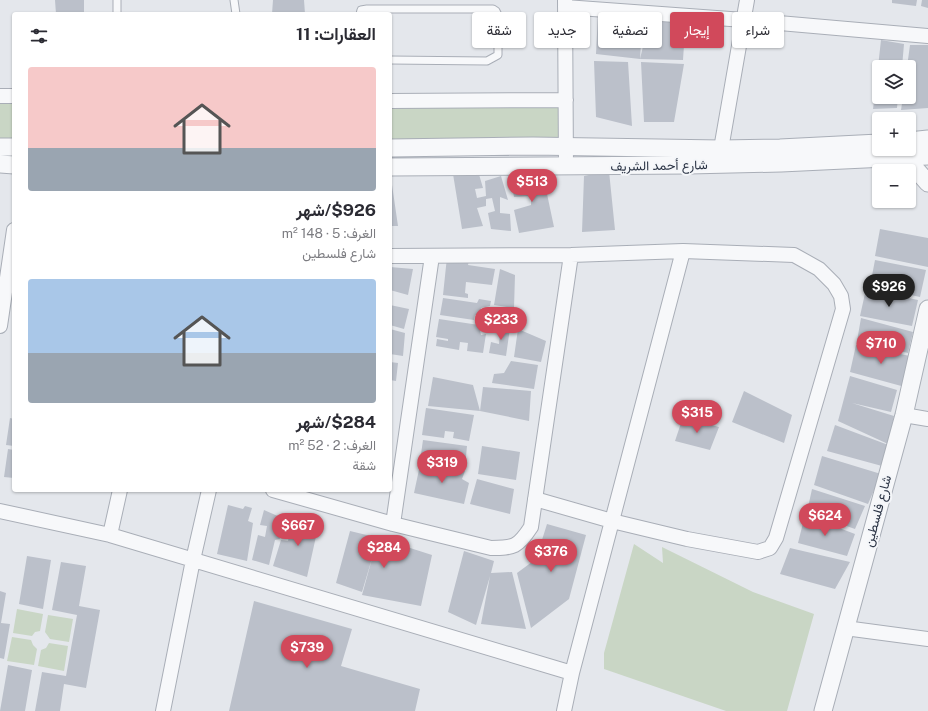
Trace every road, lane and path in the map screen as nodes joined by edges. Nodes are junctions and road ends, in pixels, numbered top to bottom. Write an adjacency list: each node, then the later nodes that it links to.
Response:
1 (117, 0): 5 (lane)
2 (234, 0): 6 (lane)
3 (747, 0): 8 (street)
4 (565, 3): 9 (street); 16 (street)
5 (117, 12)
6 (236, 12)
7 (360, 12): 13 (lane)
8 (745, 12)
9 (732, 19)
10 (784, 23): 11 (street)
11 (928, 36)
12 (739, 48): 29 (street)
13 (392, 60)
14 (0, 96): 15 (street)
15 (12, 96)
16 (566, 100): 17 (street); 24 (street)
17 (392, 101)
18 (928, 139): 20 (street, شارع أحمد الشريف)
19 (872, 143): 29 (street, شارع أحمد الشريف)
20 (916, 145)
21 (0, 147): 22 (street)
22 (12, 147)
23 (392, 148): 24 (street, شارع أحمد الشريف)
24 (566, 148): 29 (street, شارع أحمد الشريف); 32 (street)
25 (916, 152): 28 (street, شارع أحمد الشريف)
26 (872, 153): 29 (street, شارع أحمد الشريف)
27 (911, 156): 34 (street)
28 (928, 156)
29 (721, 157): 32 (street, شارع أحمد الشريف)
30 (0, 164): 31 (street)
31 (12, 164)
32 (566, 166): 33 (street, شارع أحمد الشريف)
33 (392, 167)
34 (928, 183)
35 (12, 243): 41 (street)
36 (683, 251): 37 (street); 50 (street); 50 (street)
37 (571, 255): 39 (street); 48 (street)
38 (392, 256): 39 (street)
39 (432, 256): 51 (street)
40 (928, 309): 43 (street, شارع فلسطين)
41 (0, 322): 42 (street)
42 (0, 326)
43 (904, 415): 44 (street); 54 (street, شارع فلسطين)
44 (928, 419)
45 (120, 492): 52 (street)
46 (209, 492): 53 (street)
47 (280, 492): 51 (street)
48 (535, 499): 50 (street); 51 (street)
49 (0, 511): 52 (street)
50 (612, 521): 56 (street)
51 (393, 524)
52 (110, 536): 53 (street)
53 (193, 560): 56 (street); 57 (street)
54 (845, 628): 55 (street); 59 (street, شارع فلسطين)
55 (928, 639)
56 (572, 673): 58 (street)
57 (163, 711)
58 (564, 711)
59 (823, 711)

